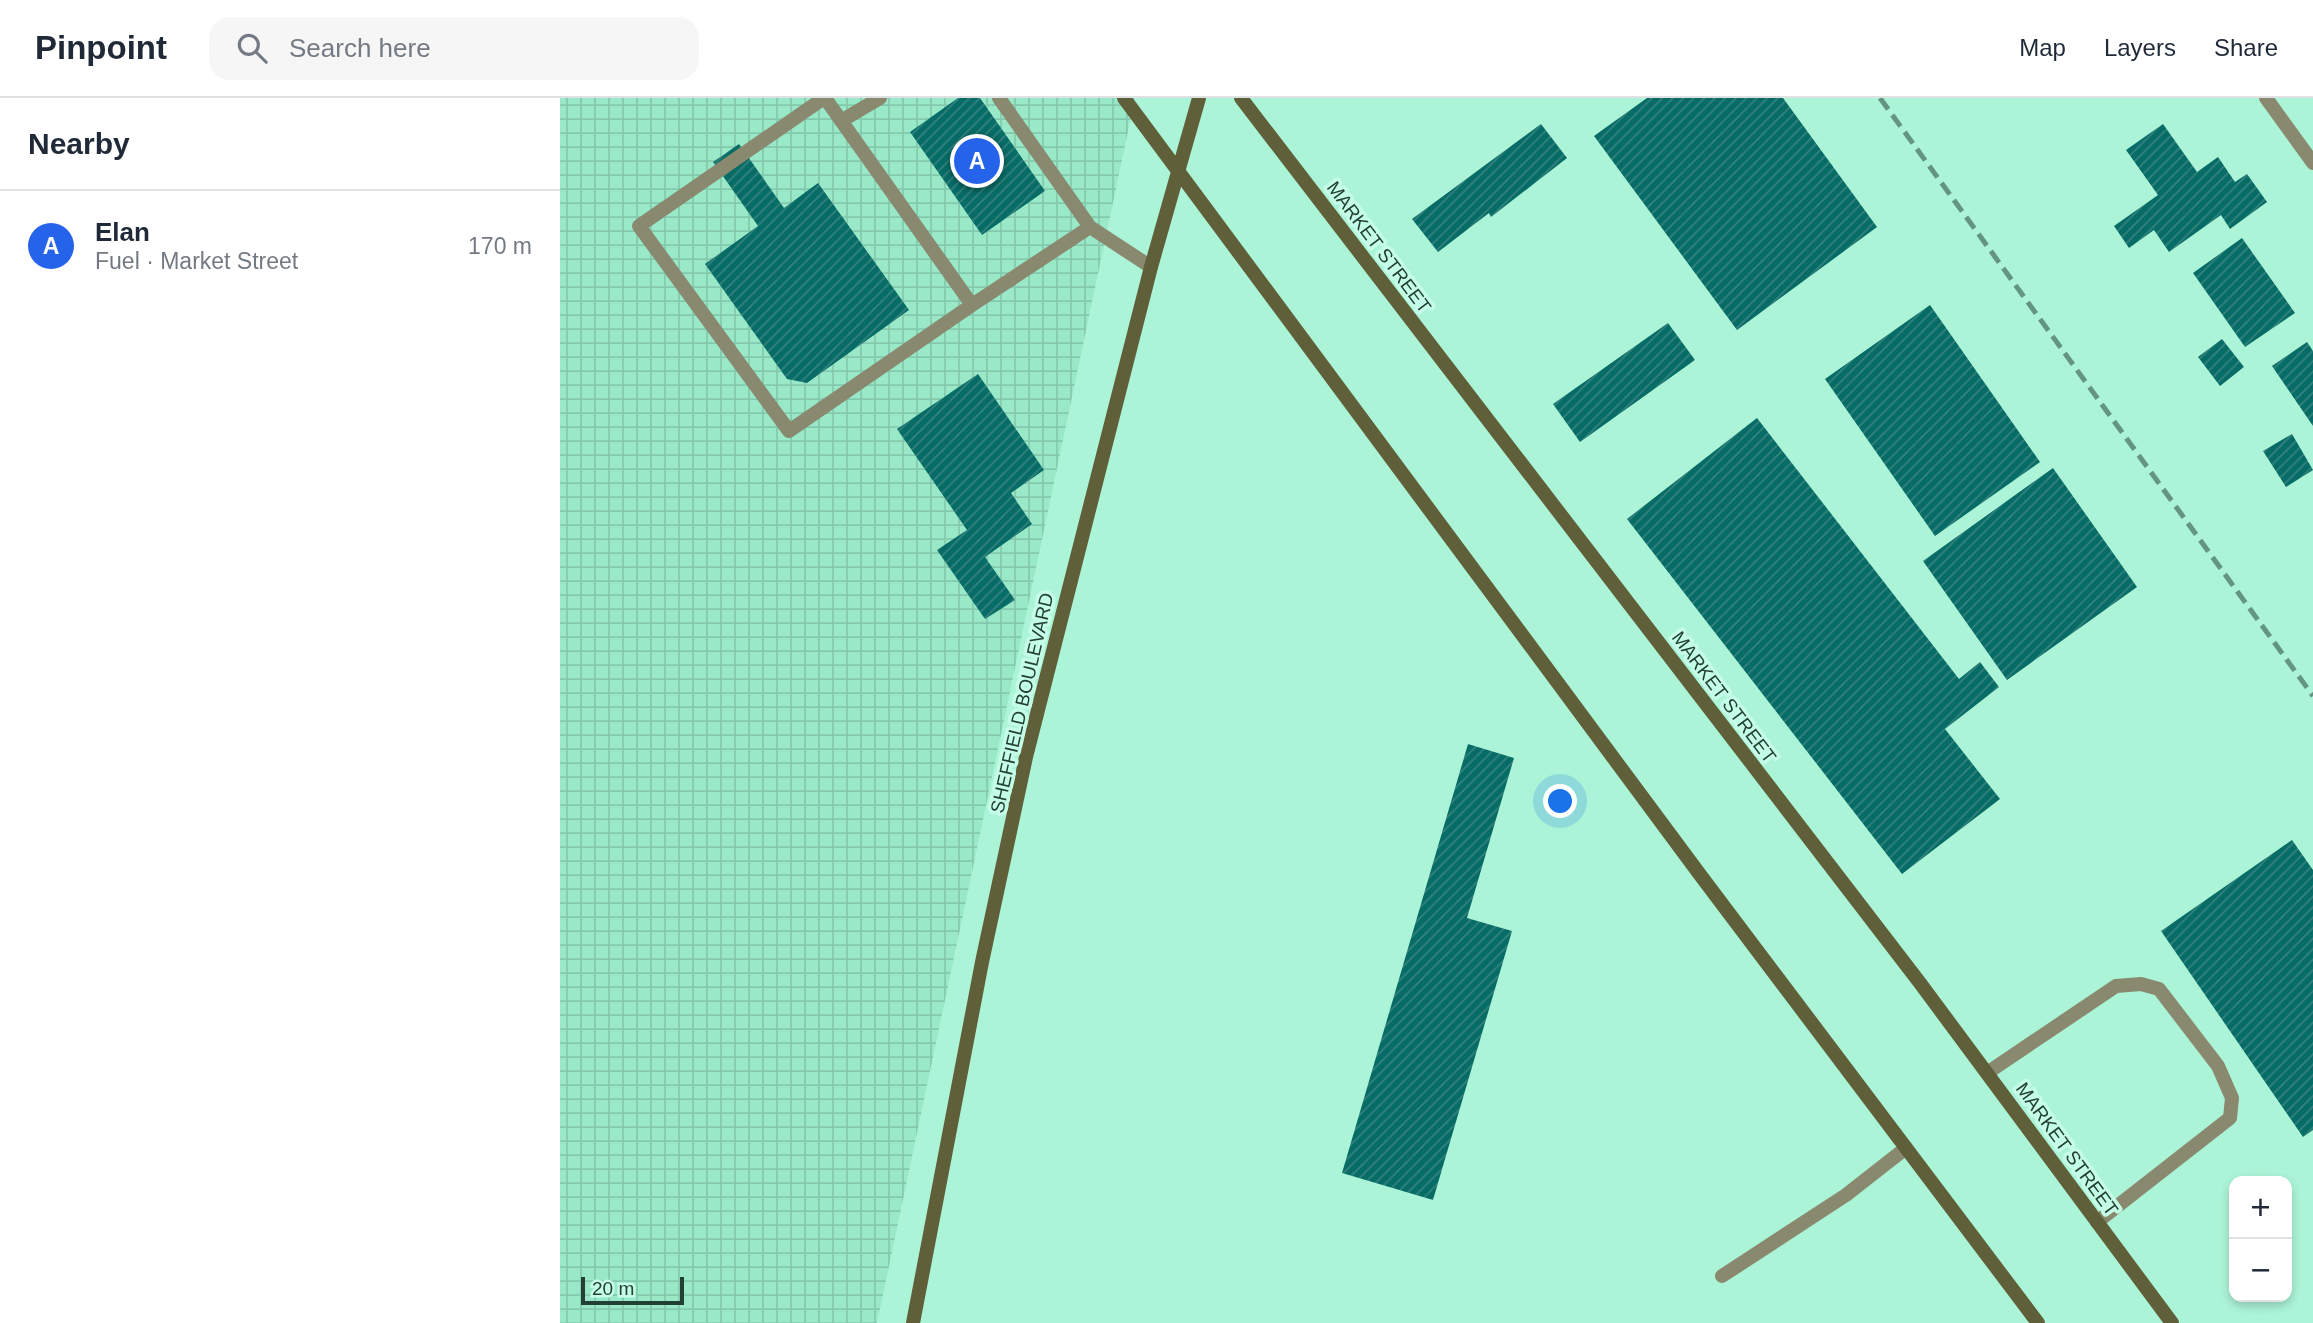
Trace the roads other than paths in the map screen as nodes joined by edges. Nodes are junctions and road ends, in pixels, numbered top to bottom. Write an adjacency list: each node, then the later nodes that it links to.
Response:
1 (824, 98): 8 (street); 13 (street)
2 (880, 98): 8 (street)
3 (999, 98): 11 (street)
4 (1124, 98): 10 (main road)
5 (1199, 98): 10 (main road, SHEFFIELD BOULEVARD)
6 (1241, 98): 14 (main road, MARKET STREET)
7 (2266, 98): 9 (street)
8 (841, 121): 13 (street)
9 (2313, 163)
10 (1178, 173): 12 (main road, SHEFFIELD BOULEVARD); 15 (main road)
11 (1090, 228): 12 (street); 13 (street)
12 (1151, 267): 18 (main road, SHEFFIELD BOULEVARD)
13 (972, 305)
14 (1987, 1073): 16 (main road, MARKET STREET); 16 (street)
15 (1906, 1148): 17 (street); 19 (main road)
16 (2097, 1222): 20 (main road, MARKET STREET)
17 (1722, 1276)
18 (914, 1323)
19 (2038, 1323)
20 (2172, 1323)

